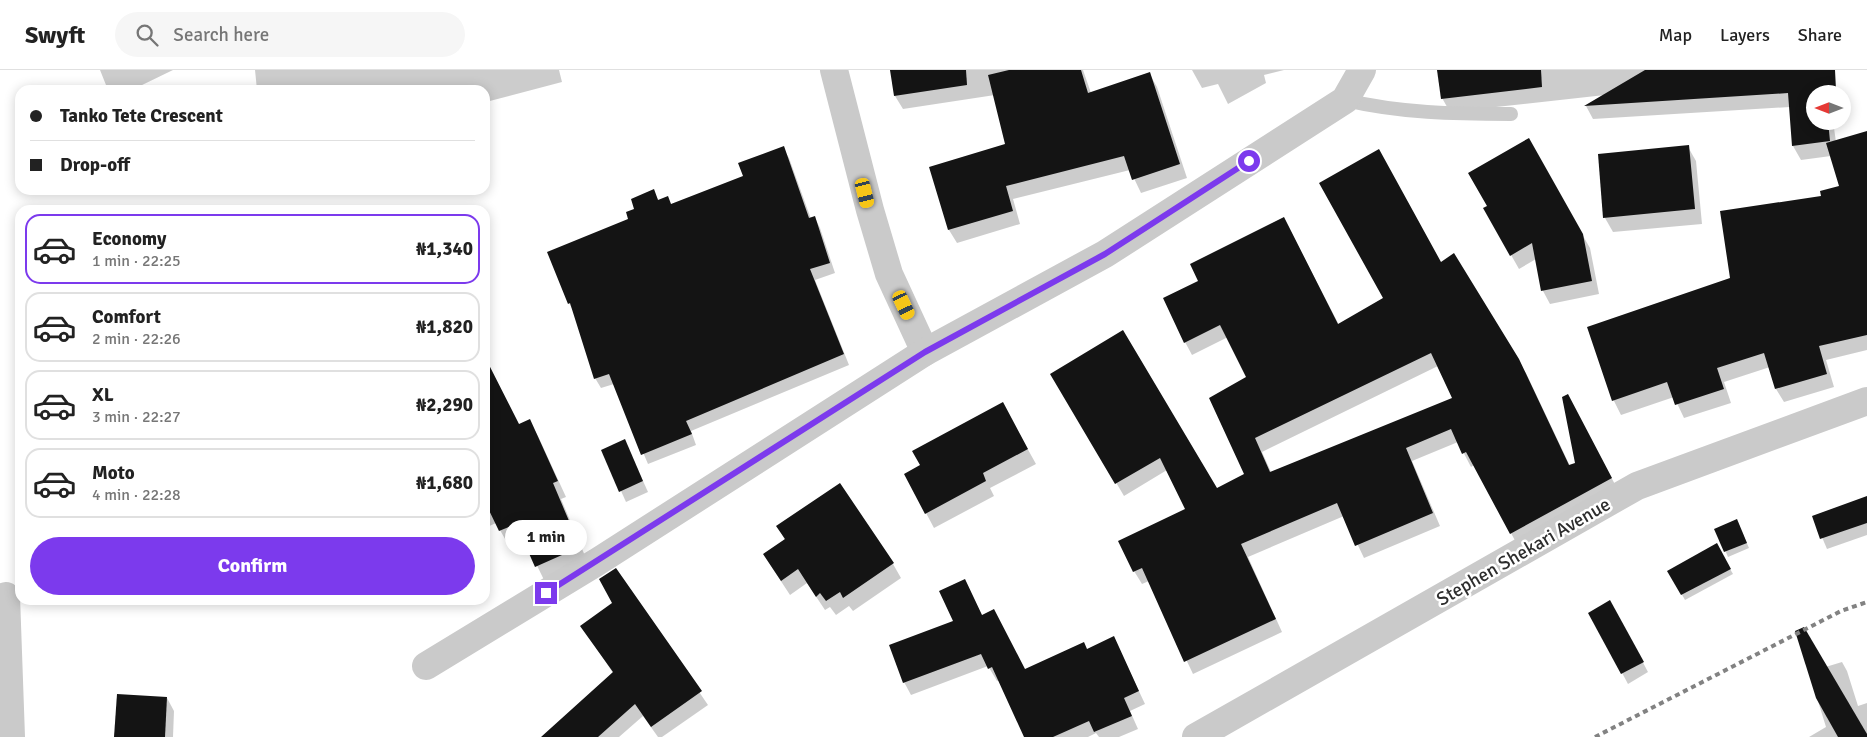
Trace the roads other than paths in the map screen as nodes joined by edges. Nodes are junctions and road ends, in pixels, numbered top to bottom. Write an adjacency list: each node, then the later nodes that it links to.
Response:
1 (834, 70): 5 (street)
2 (1362, 70): 3 (street)
3 (1345, 100): 4 (lane); 5 (street)
4 (1511, 114)
5 (925, 352): 8 (street)
6 (1867, 401): 10 (street, Stephen Shekari Avenue)
7 (6, 596): 9 (street)
8 (426, 666)
9 (12, 737)
10 (1196, 737)

